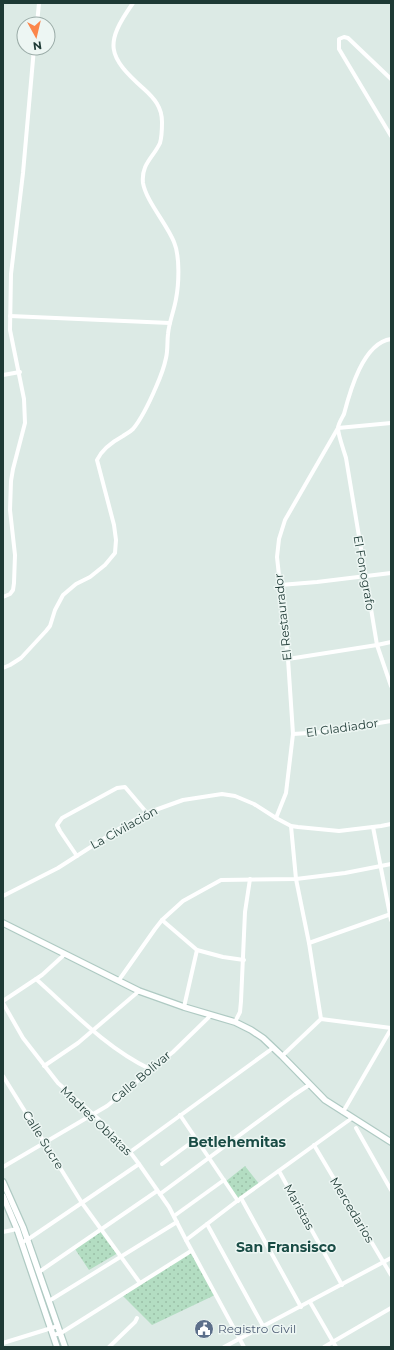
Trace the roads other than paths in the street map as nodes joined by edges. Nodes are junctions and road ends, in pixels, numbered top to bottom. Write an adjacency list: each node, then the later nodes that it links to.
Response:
1 (39, 3): 3 (street)
2 (133, 3): 8 (street)
3 (38, 16)
4 (33, 56): 7 (street)
5 (391, 79): 6 (street)
6 (391, 136)
7 (10, 316): 8 (street); 10 (street)
8 (170, 323): 21 (street)
9 (391, 339): 13 (street, El Restaurador)
10 (20, 372): 11 (street); 17 (street)
11 (3, 375)
12 (391, 423): 13 (street)
13 (338, 428): 15 (street, El Fonografo); 16 (street, El Restaurador)
14 (391, 573): 15 (street)
15 (365, 576): 16 (street); 19 (street, El Fonografo)
16 (280, 585): 20 (street, El Restaurador)
17 (3, 596)
18 (391, 642): 19 (street)
19 (377, 646): 20 (street); 22 (street, El Fonografo)
20 (288, 659): 24 (street, El Restaurador)
21 (3, 668)
22 (391, 686)
23 (391, 721): 24 (street, El Gladiador)
24 (293, 734): 26 (street, El Restaurador)
25 (147, 813): 26 (street, La Civilación); 30 (street, La Civilación); 30 (street)
26 (276, 818): 28 (street, La Civilación)
27 (391, 824): 29 (street, La Civilación)
28 (291, 826): 29 (street, La Civilación); 34 (street)
29 (374, 827): 32 (street)
30 (77, 856): 35 (street, La Civilación)
31 (391, 864): 32 (street)
32 (380, 866): 34 (street); 36 (street)
33 (250, 879): 34 (street); 37 (street); 43 (street)
34 (296, 879): 40 (street)
35 (3, 896)
36 (390, 914): 38 (street); 40 (street)
37 (162, 920): 41 (street); 45 (street)
38 (391, 920)
39 (3, 923): 42 (street)
40 (309, 943): 50 (street)
41 (197, 950): 43 (street); 48 (street)
42 (65, 954): 44 (street); 45 (street)
43 (244, 960): 51 (street)
44 (36, 979): 47 (street); 53 (street)
45 (119, 980): 46 (street)
46 (140, 991): 48 (street); 53 (street)
47 (3, 1002): 56 (street, Madres Oblatas)
48 (184, 1007): 49 (street)
49 (211, 1015): 51 (street); 57 (street, Calle Bolívar)
50 (321, 1019): 52 (street); 55 (street)
51 (235, 1022): 54 (street)
52 (391, 1028): 60 (street)
53 (92, 1030): 56 (street); 57 (street)
54 (273, 1048): 55 (street); 62 (street)
55 (282, 1056): 59 (street)
56 (44, 1066): 61 (street, Madres Oblatas)
57 (150, 1070): 61 (street, Calle Bolívar)
58 (3, 1076): 67 (street, Calle Sucre)
59 (310, 1085): 60 (street); 70 (street)
60 (343, 1112): 63 (street)
61 (93, 1115): 67 (street, Calle Bolívar); 69 (street, Madres Oblatas)
62 (180, 1115): 65 (street); 69 (street)
63 (352, 1118): 66 (street); 68 (street)
64 (356, 1128): 77 (street)
65 (196, 1139): 70 (street); 72 (street)
66 (391, 1142)
67 (44, 1143): 73 (street, Calle Bolívar); 81 (street, Calle Sucre)
68 (314, 1145): 74 (street); 93 (street, Mercedarios)
69 (130, 1152): 71 (street, Madres Oblatas)
70 (209, 1157): 75 (street); 78 (street)
71 (139, 1164): 78 (street, Madres Oblatas); 81 (street)
72 (162, 1164)
73 (3, 1167)
74 (280, 1170): 80 (street); 97 (street, Maristas)
75 (224, 1180): 80 (street); 82 (street)
76 (3, 1182): 89 (street)
77 (391, 1190)
78 (158, 1192): 82 (street, Madres Oblatas); 86 (street)
79 (3, 1196): 85 (street)
80 (239, 1199): 84 (street); 100 (street)
81 (82, 1203): 86 (street, Calle Sucre); 89 (street)
82 (174, 1216): 83 (street, Madres Oblatas)
83 (177, 1222): 88 (street, Madres Oblatas); 91 (street)
84 (208, 1224): 88 (street); 104 (street)
85 (17, 1229): 87 (street); 89 (street)
86 (101, 1229): 91 (street, Calle Sucre); 94 (street)
87 (3, 1232)
88 (186, 1240): 90 (street, Madres Oblatas)
89 (25, 1241): 94 (street); 105 (street)
90 (191, 1251): 96 (street); 108 (street, Madres Oblatas)
91 (121, 1257): 96 (street, Calle Sucre); 98 (street)
92 (391, 1258): 93 (street)
93 (383, 1263): 95 (street, Mercedarios); 97 (street)
94 (38, 1272): 98 (street)
95 (391, 1275)
96 (140, 1284): 106 (street)
97 (342, 1285): 99 (street)
98 (49, 1301): 103 (street)
99 (310, 1302): 100 (street); 109 (street)
100 (301, 1306): 104 (street)
101 (391, 1308): 109 (street)
102 (138, 1318): 113 (street)
103 (58, 1326): 105 (street); 106 (street)
104 (263, 1326): 108 (street)
105 (51, 1328): 107 (street); 110 (street)
106 (61, 1333): 107 (street); 112 (street)
107 (54, 1335): 111 (street)
108 (240, 1339): 114 (street); 115 (street, Madres Oblatas)
109 (333, 1342): 116 (street); 117 (street)
110 (3, 1343)
111 (57, 1347)
112 (65, 1347)
113 (108, 1347)
114 (224, 1347)
115 (244, 1347)
116 (324, 1347)
117 (336, 1347)

